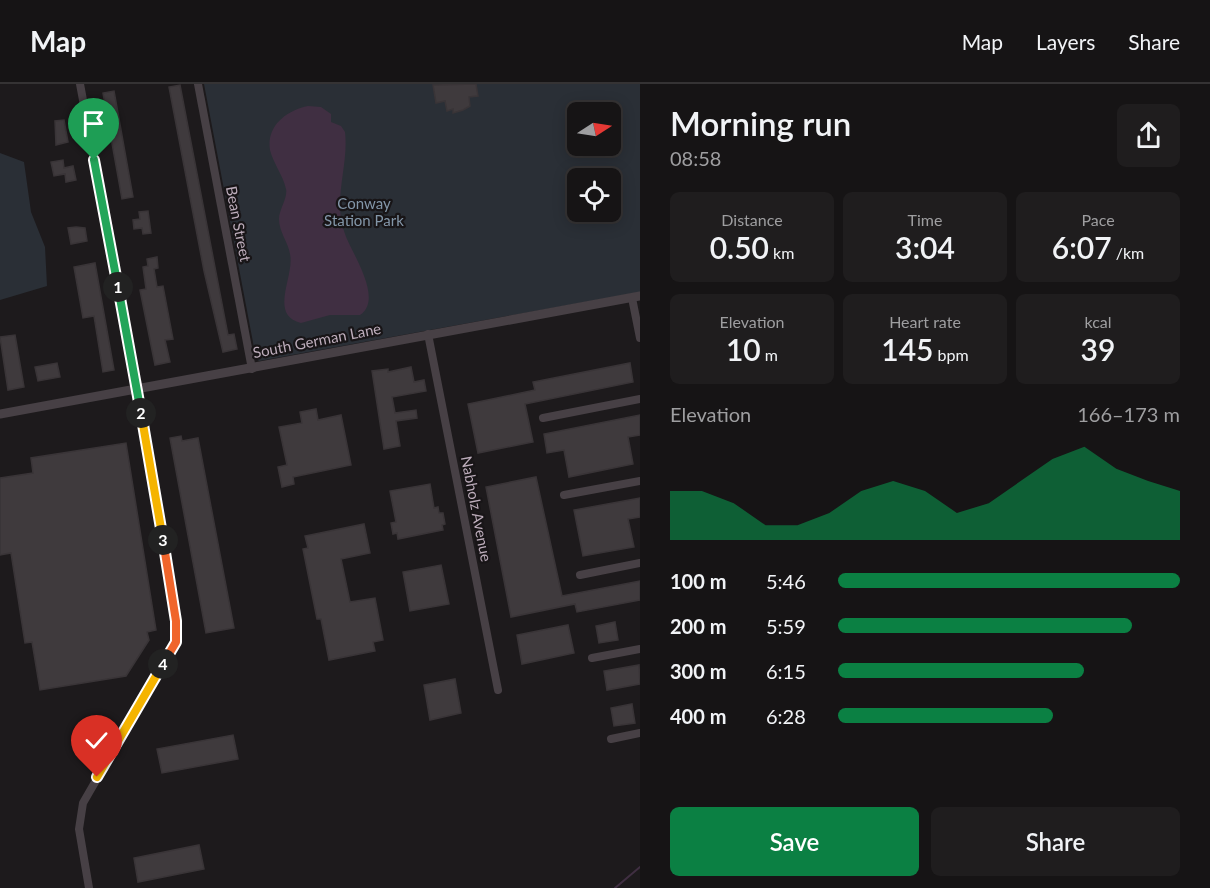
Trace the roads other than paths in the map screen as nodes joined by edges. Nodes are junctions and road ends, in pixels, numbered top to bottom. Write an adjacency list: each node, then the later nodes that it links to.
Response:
1 (80, 84): 7 (street)
2 (198, 84): 6 (street, Bean Street)
3 (636, 297): 4 (street, South German Lane); 5 (street)
4 (428, 334): 6 (street, South German Lane); 17 (street, Nabholz Avenue)
5 (640, 338)
6 (252, 369): 7 (street, South German Lane)
7 (137, 389): 9 (street, South German Lane); 20 (street)
8 (640, 399): 10 (street)
9 (0, 414)
10 (543, 418)
11 (640, 481): 12 (street)
12 (564, 495)
13 (640, 563): 14 (street)
14 (580, 575)
15 (640, 649): 16 (street)
16 (592, 658)
17 (498, 690)
18 (640, 733): 19 (street)
19 (611, 739)
20 (89, 888)

